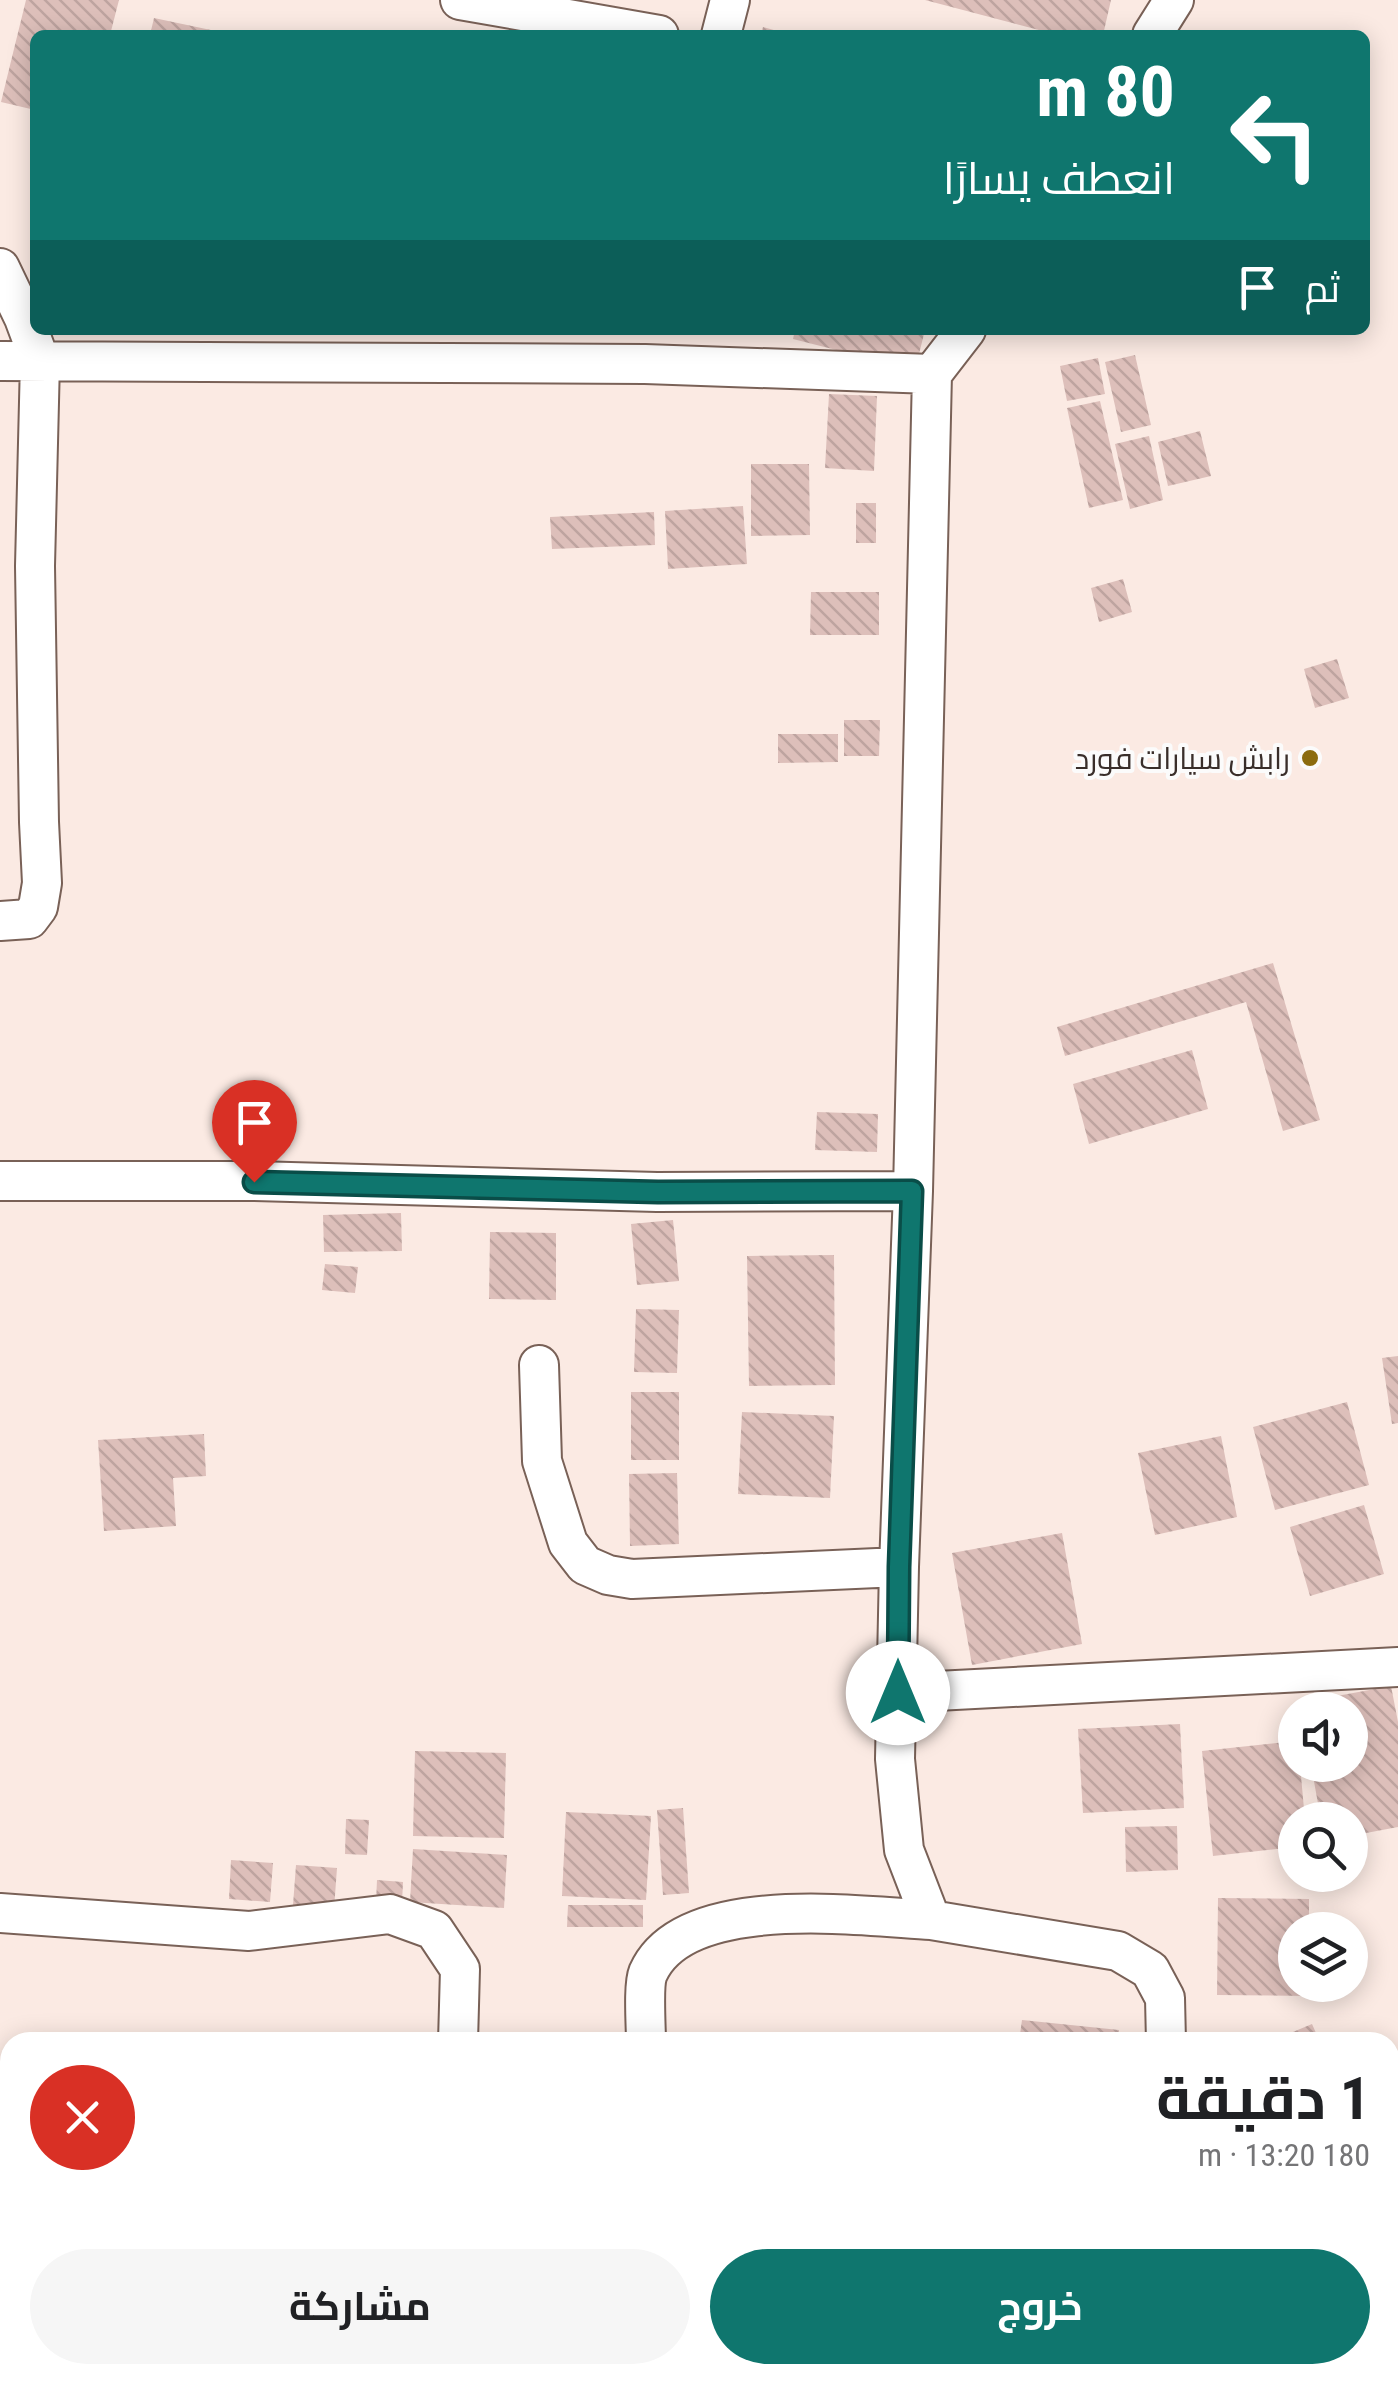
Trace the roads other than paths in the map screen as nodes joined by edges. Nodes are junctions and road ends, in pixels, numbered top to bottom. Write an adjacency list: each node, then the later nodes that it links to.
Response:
1 (460, 0): 4 (street)
2 (730, 0): 5 (street)
3 (1174, 0): 6 (street)
4 (631, 30)
5 (722, 30)
6 (1155, 30)
7 (0, 268): 8 (street)
8 (30, 334)
9 (30, 335): 13 (street)
10 (962, 335): 14 (street)
11 (648, 347): 13 (street); 14 (street)
12 (0, 361): 13 (street)
13 (40, 362): 15 (street)
14 (932, 374): 17 (street)
15 (0, 921)
16 (0, 1182): 17 (street)
17 (912, 1191): 19 (street)
18 (539, 1366): 19 (street)
19 (899, 1567): 21 (street)
20 (1398, 1667): 21 (street)
21 (898, 1693): 23 (street)
22 (0, 1913): 24 (street)
23 (931, 1920): 25 (street); 26 (street)
24 (458, 2032)
25 (646, 2032)
26 (1166, 2032)

